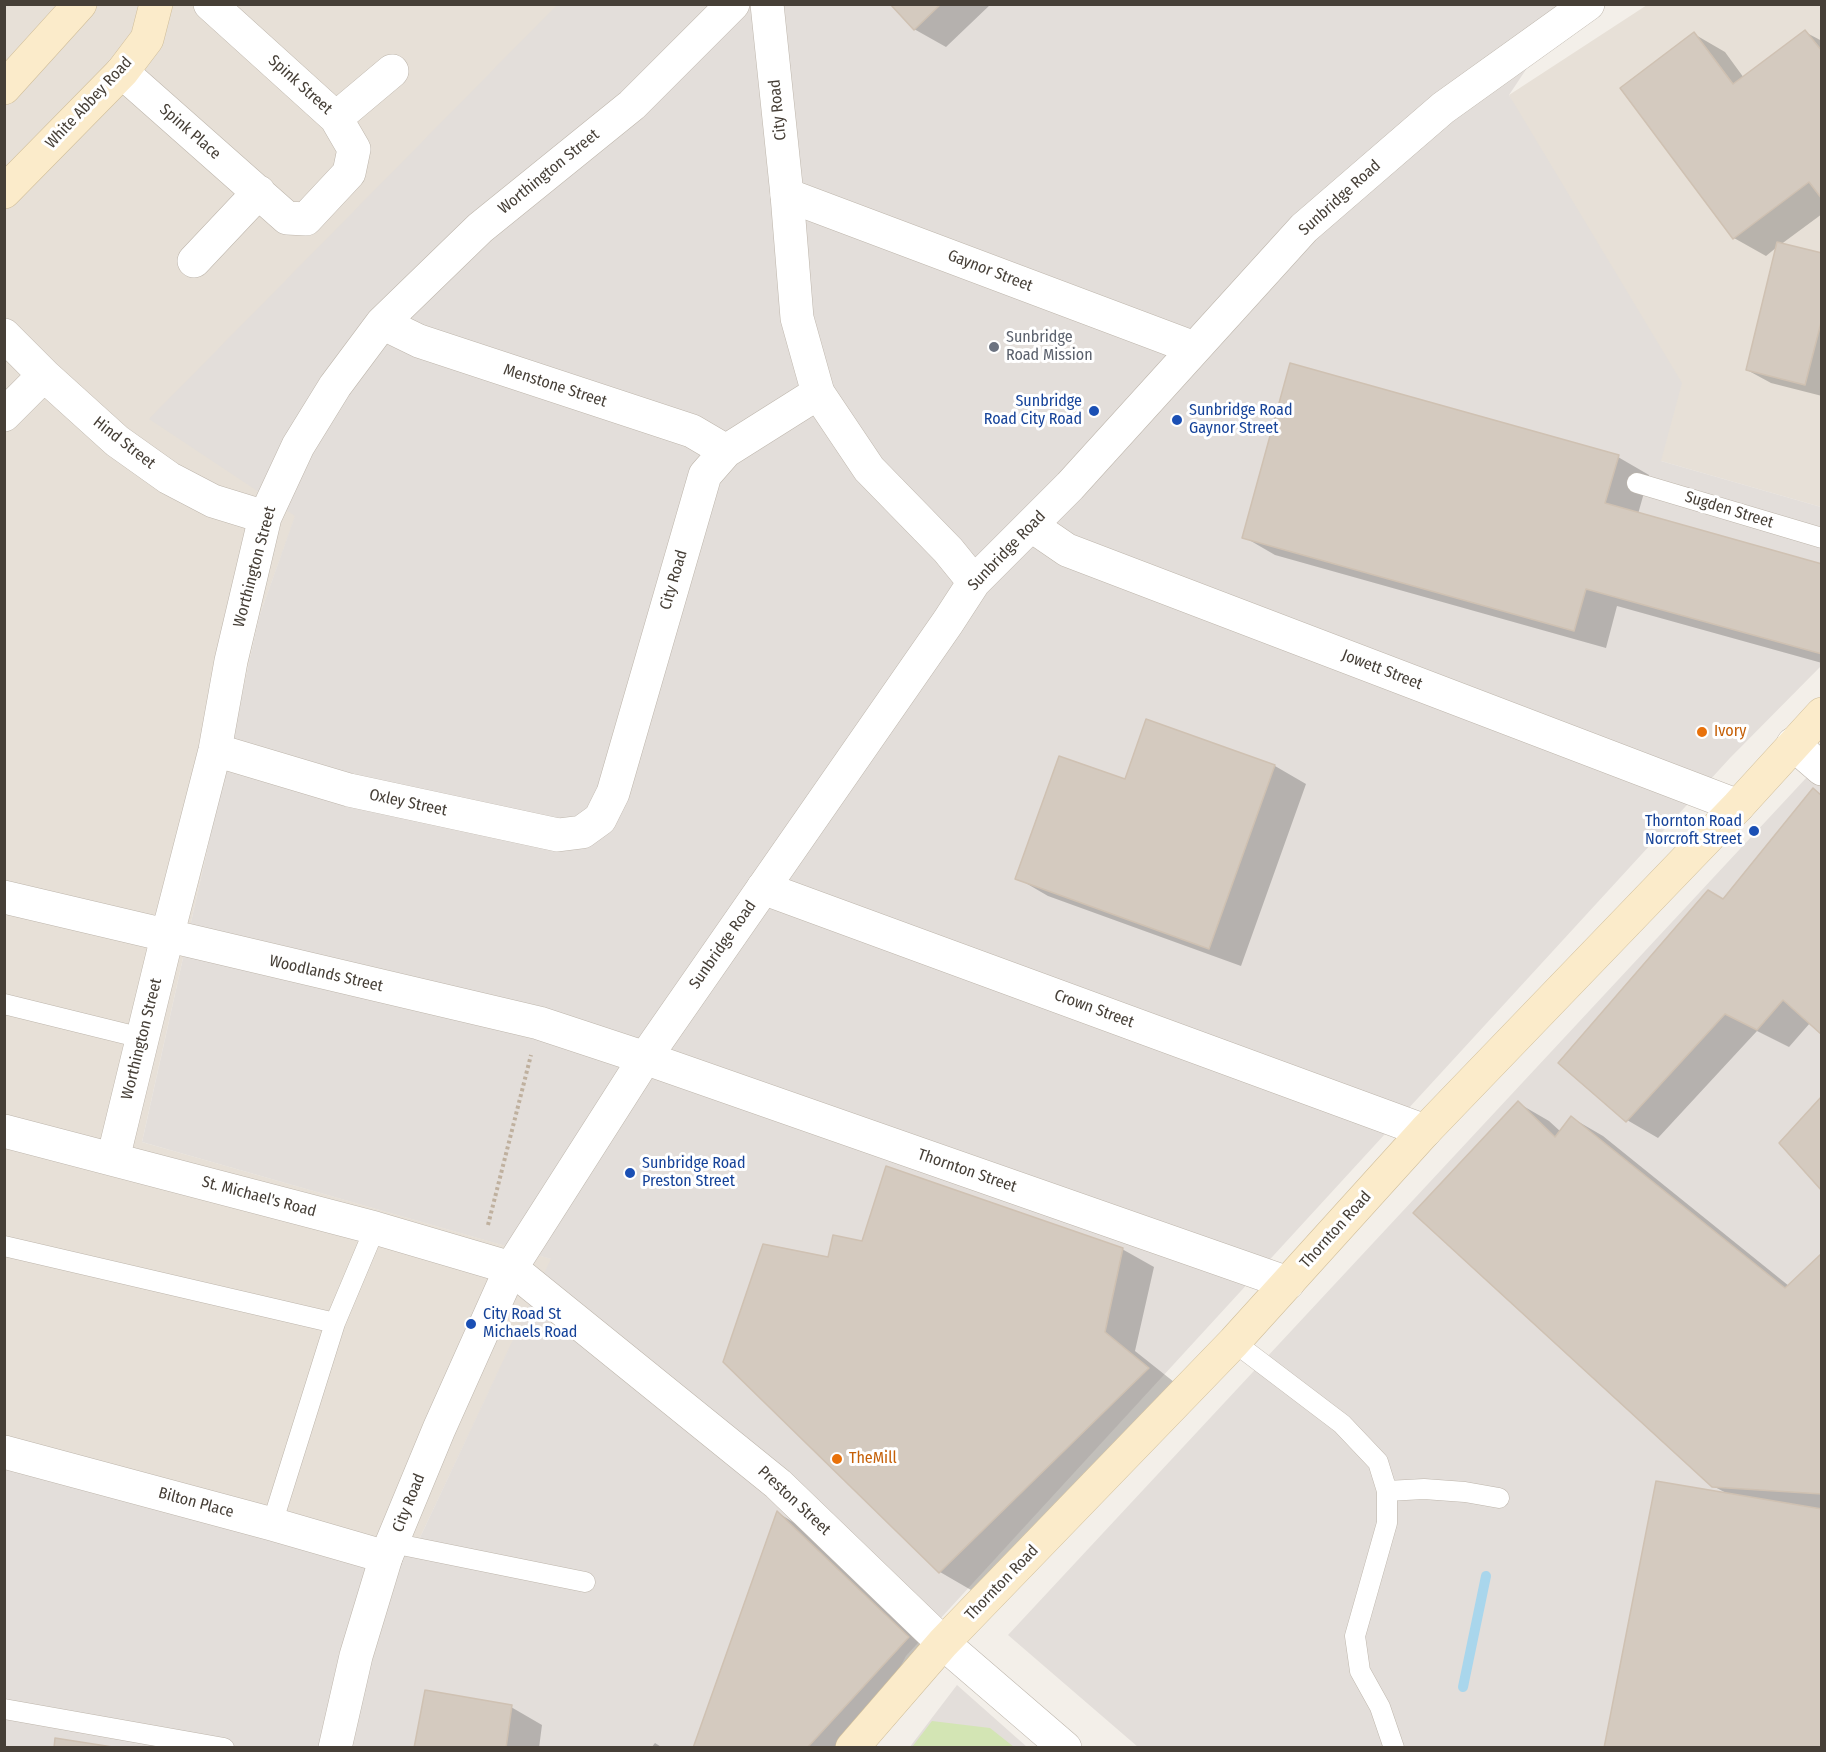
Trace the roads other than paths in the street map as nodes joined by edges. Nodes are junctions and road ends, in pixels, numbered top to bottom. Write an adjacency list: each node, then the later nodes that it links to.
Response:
1 (80, 4): 9 (main road)
2 (156, 4): 8 (main road, White Abbey Road)
3 (210, 4): 10 (street, Spink Street)
4 (732, 4): 15 (street, Worthington Street)
5 (767, 4): 13 (street, City Road)
6 (1588, 4): 17 (street, Sunbridge Road)
7 (392, 71): 10 (street, Spink Street)
8 (122, 72): 11 (main road, White Abbey Road); 12 (street, Spink Place)
9 (4, 88)
10 (336, 117): 12 (street, Spink Place)
11 (4, 192)
12 (259, 192): 14 (street)
13 (787, 195): 17 (street, Gaynor Street); 19 (street, City Road)
14 (194, 261)
15 (382, 323): 21 (street, Menstone Street); 23 (street, Worthington Street)
16 (4, 335): 18 (street, Hind Street)
17 (1194, 348): 24 (street, Sunbridge Road)
18 (44, 375): 20 (street); 23 (street, Hind Street)
19 (818, 393): 21 (street, City Road); 26 (street, City Road)
20 (4, 415)
21 (726, 452): 32 (street, City Road)
22 (1637, 483): 25 (lane, Sugden Street)
23 (265, 517): 29 (street, Worthington Street)
24 (1032, 526): 26 (street, Sunbridge Road); 31 (street, Jowett Street)
25 (1821, 538)
26 (974, 582): 33 (street, Sunbridge Road)
27 (1821, 714): 28 (main road, Thornton Road)
28 (1793, 744): 30 (street); 31 (main road, Thornton Road)
29 (215, 750): 32 (street, Oxley Street); 35 (street, Worthington Street)
30 (1821, 769)
31 (1738, 806): 40 (main road, Thornton Road)
32 (600, 819)
33 (763, 888): 38 (street, Sunbridge Road); 40 (street, Crown Street)
34 (4, 897): 35 (street, Woodlands Street)
35 (167, 937): 37 (street, Worthington Street); 38 (street, Woodlands Street)
36 (4, 1004): 37 (lane)
37 (142, 1038): 41 (street, Worthington Street)
38 (645, 1058): 44 (street, Sunbridge Road); 45 (street, Thornton Street)
39 (4, 1131): 41 (street, St. Michael's Road)
40 (1425, 1131): 45 (main road, Thornton Road)
41 (113, 1159): 42 (street, St. Michael's Road)
42 (375, 1228): 44 (street, St. Michael's Road); 46 (lane)
43 (4, 1246): 46 (lane)
44 (511, 1268): 52 (street, City Road); 54 (street, Preston Street)
45 (1288, 1283): 47 (main road, Thornton Road)
46 (335, 1323): 51 (lane)
47 (1234, 1342): 49 (lane); 54 (main road, Thornton Road)
48 (4, 1452): 51 (street, Bilton Place)
49 (1387, 1491): 50 (lane); 60 (lane)
50 (1498, 1498)
51 (272, 1524): 52 (street, Bilton Place)
52 (389, 1550): 53 (lane); 57 (street, City Road)
53 (585, 1582)
54 (943, 1643): 58 (main road, Thornton Road); 59 (street, Preston Street)
55 (4, 1709): 56 (lane)
56 (224, 1748)
57 (335, 1748)
58 (852, 1748)
59 (1065, 1748)
60 (1394, 1748)

